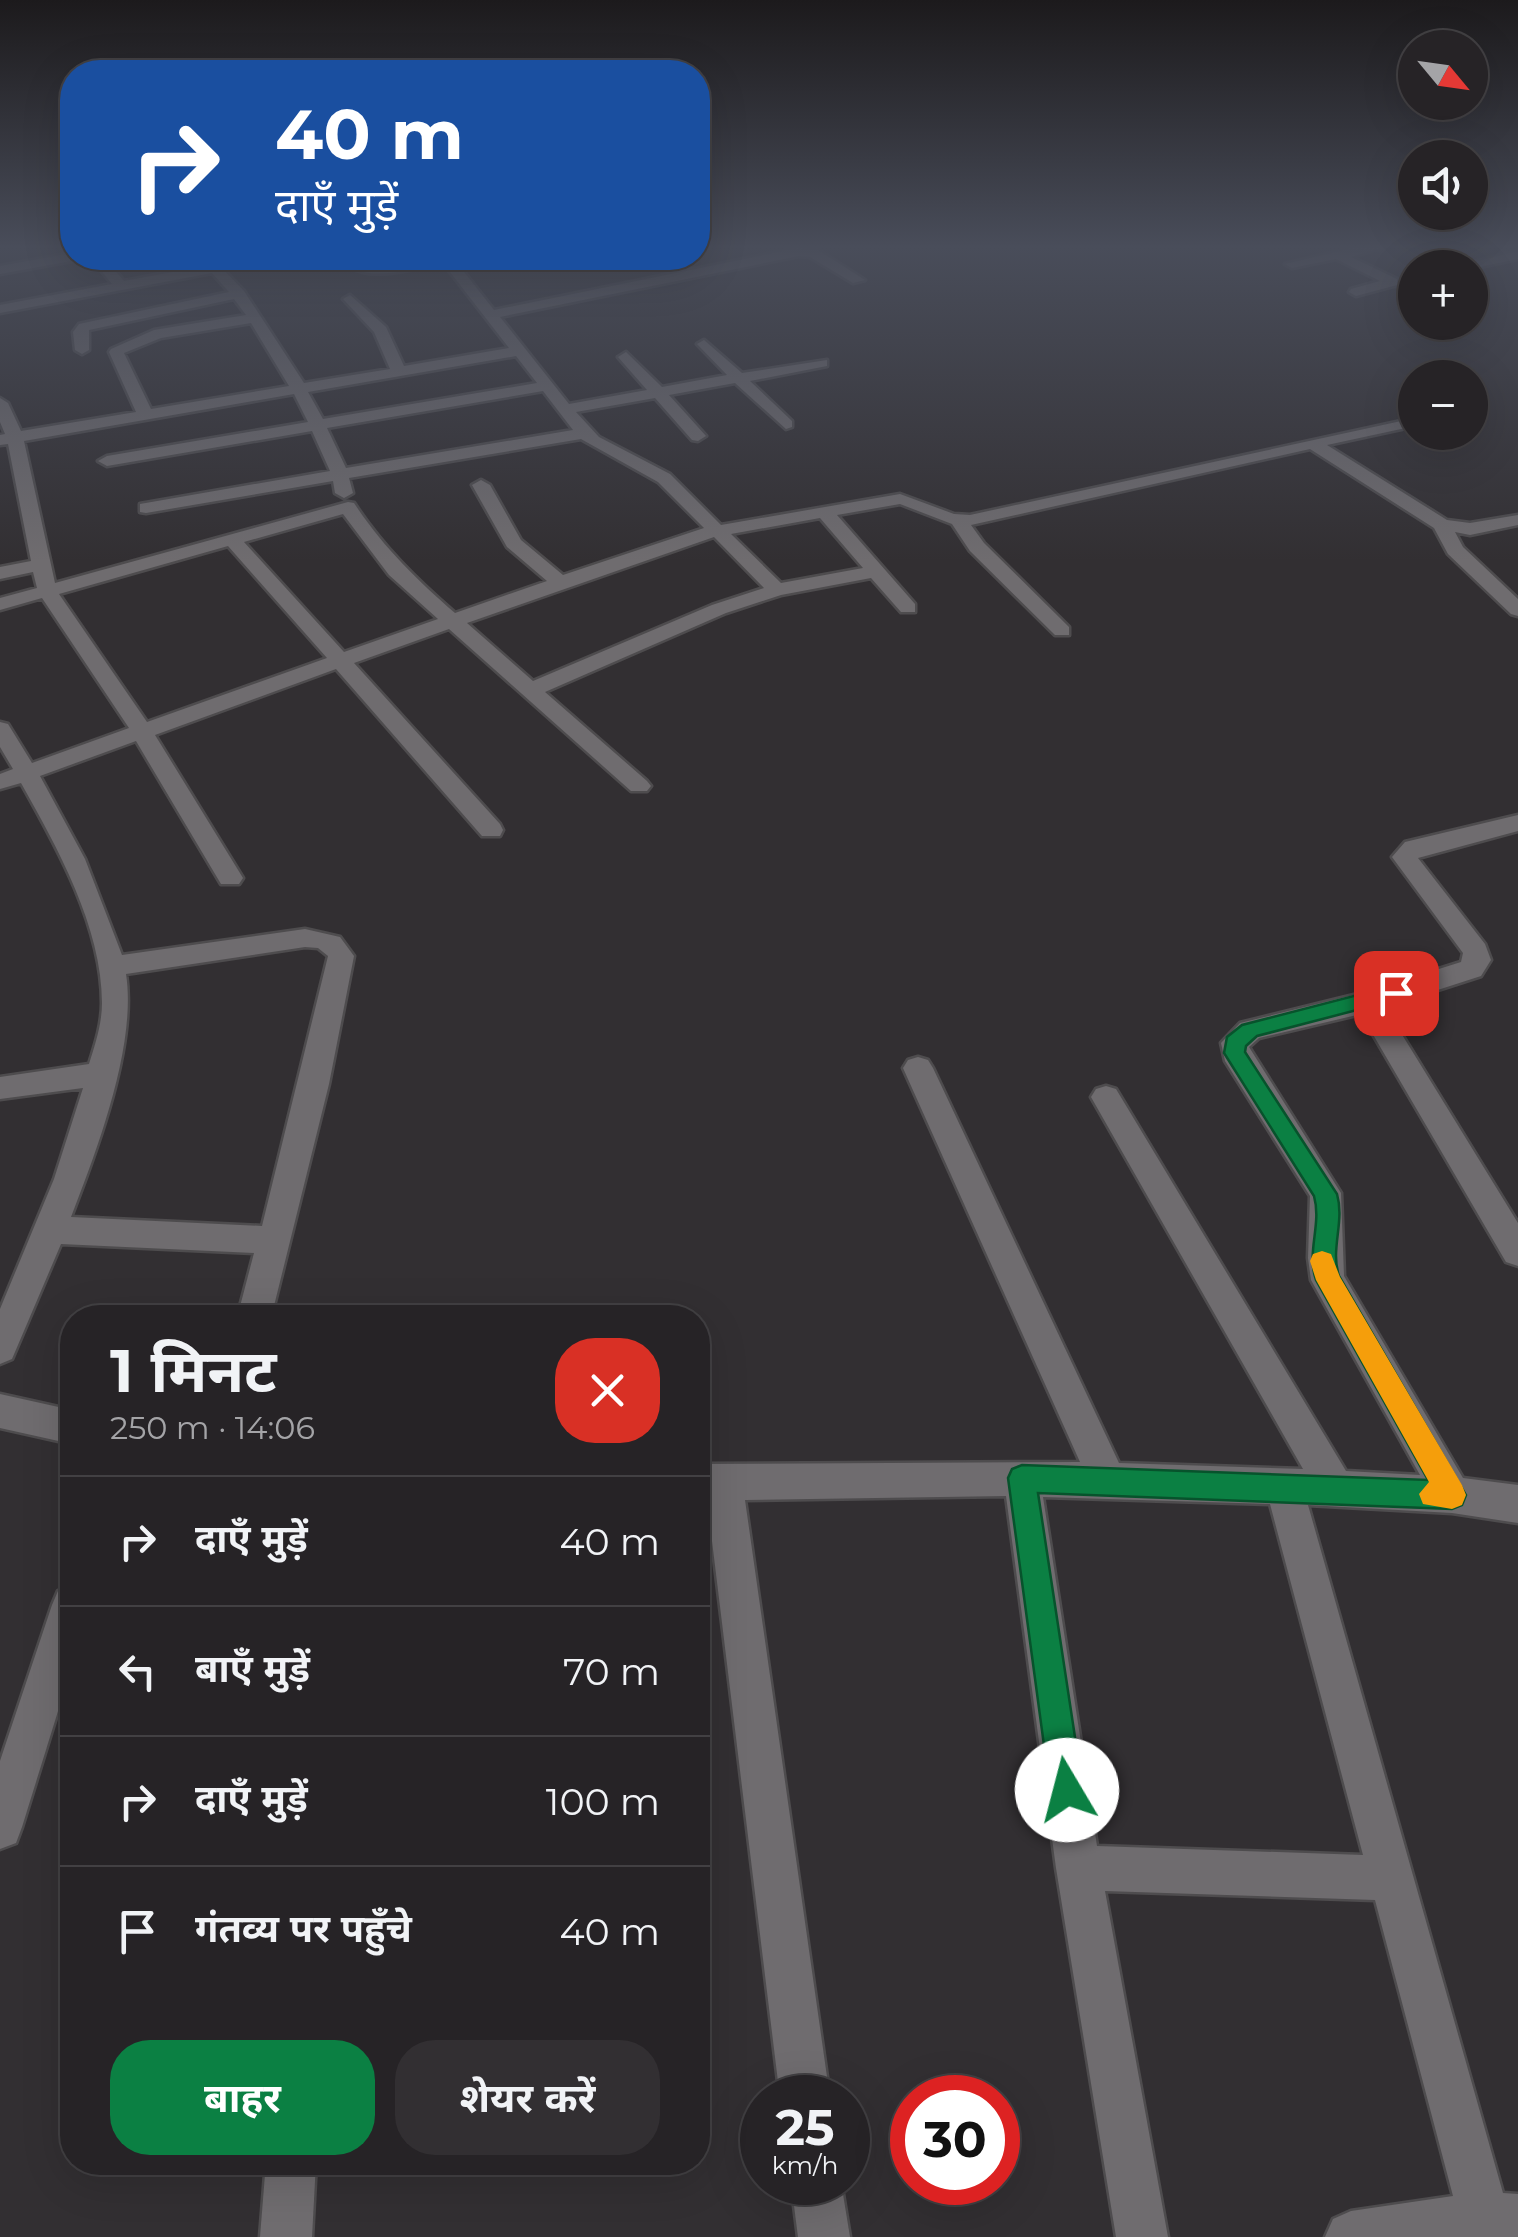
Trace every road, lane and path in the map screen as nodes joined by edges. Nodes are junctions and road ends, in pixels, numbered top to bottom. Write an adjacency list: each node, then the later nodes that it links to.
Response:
1 (116, 352): 16 (street)
2 (275, 352): 10 (street)
3 (388, 352): 12 (street)
4 (512, 352): 12 (street)
5 (522, 352): 11 (street)
6 (712, 352): 9 (street)
7 (626, 357): 13 (street)
8 (822, 363): 9 (street)
9 (738, 378): 13 (street); 17 (street)
10 (296, 386): 12 (street); 16 (street); 18 (street)
11 (548, 386): 12 (street); 15 (street)
12 (398, 387): 18 (street)
13 (659, 392): 15 (street); 21 (street)
14 (0, 403): 22 (street)
15 (566, 409): 20 (street)
16 (144, 414): 22 (street)
17 (786, 424)
18 (318, 425): 24 (street); 25 (street)
19 (1398, 425): 23 (street)
20 (584, 433): 25 (street); 33 (street)
21 (698, 436)
22 (8, 439): 35 (street)
23 (1313, 444): 31 (street); 32 (street)
24 (107, 462)
25 (340, 474): 27 (street); 28 (street)
26 (482, 485): 38 (street)
27 (348, 506): 34 (street); 44 (street)
28 (146, 508)
29 (825, 514): 31 (street); 33 (street); 36 (street)
30 (1518, 520): 32 (street)
31 (959, 521): 45 (street)
32 (1442, 525): 43 (street)
33 (716, 531): 38 (street); 39 (street)
34 (231, 538): 40 (street); 46 (street)
35 (42, 564): 37 (street); 40 (street)
36 (876, 572): 39 (street); 42 (street)
37 (0, 574)
38 (561, 583): 44 (street)
39 (777, 590): 47 (street)
40 (46, 591): 41 (street); 49 (street)
41 (0, 604)
42 (908, 608)
43 (1518, 610)
44 (454, 622): 46 (street); 47 (street)
45 (1062, 631)
46 (341, 658): 49 (street); 54 (street)
47 (528, 691): 52 (street)
48 (0, 729): 50 (street)
49 (142, 730): 50 (street); 55 (street)
50 (28, 772): 51 (street); 56 (street)
51 (0, 782)
52 (640, 786)
53 (1518, 823): 57 (street)
54 (491, 830)
55 (230, 878)
56 (113, 966): 59 (street); 63 (street)
57 (1368, 1002): 64 (street); 74 (street)
58 (918, 1068): 70 (street)
59 (101, 1074): 60 (street); 62 (street)
60 (0, 1088)
61 (1106, 1097): 73 (street)
62 (51, 1230): 63 (street); 66 (street)
63 (274, 1240): 65 (street)
64 (1518, 1252)
65 (257, 1305)
66 (0, 1348)
67 (0, 1411): 68 (street)
68 (60, 1425)
69 (1022, 1478): 70 (street); 71 (street); 78 (street)
70 (1108, 1481): 72 (street)
71 (711, 1483): 80 (street)
72 (1284, 1486): 73 (street); 79 (street)
73 (1336, 1490): 74 (street)
74 (1452, 1495): 75 (street)
75 (1518, 1504)
76 (60, 1643): 77 (street)
77 (0, 1828)
78 (1078, 1868): 79 (street); 86 (street)
79 (1391, 1878): 83 (street)
80 (801, 2075)
81 (290, 2175): 84 (street)
82 (819, 2205): 85 (street)
83 (1501, 2219): 87 (street)
84 (286, 2237)
85 (824, 2237)
86 (1142, 2237)
87 (1351, 2237)

